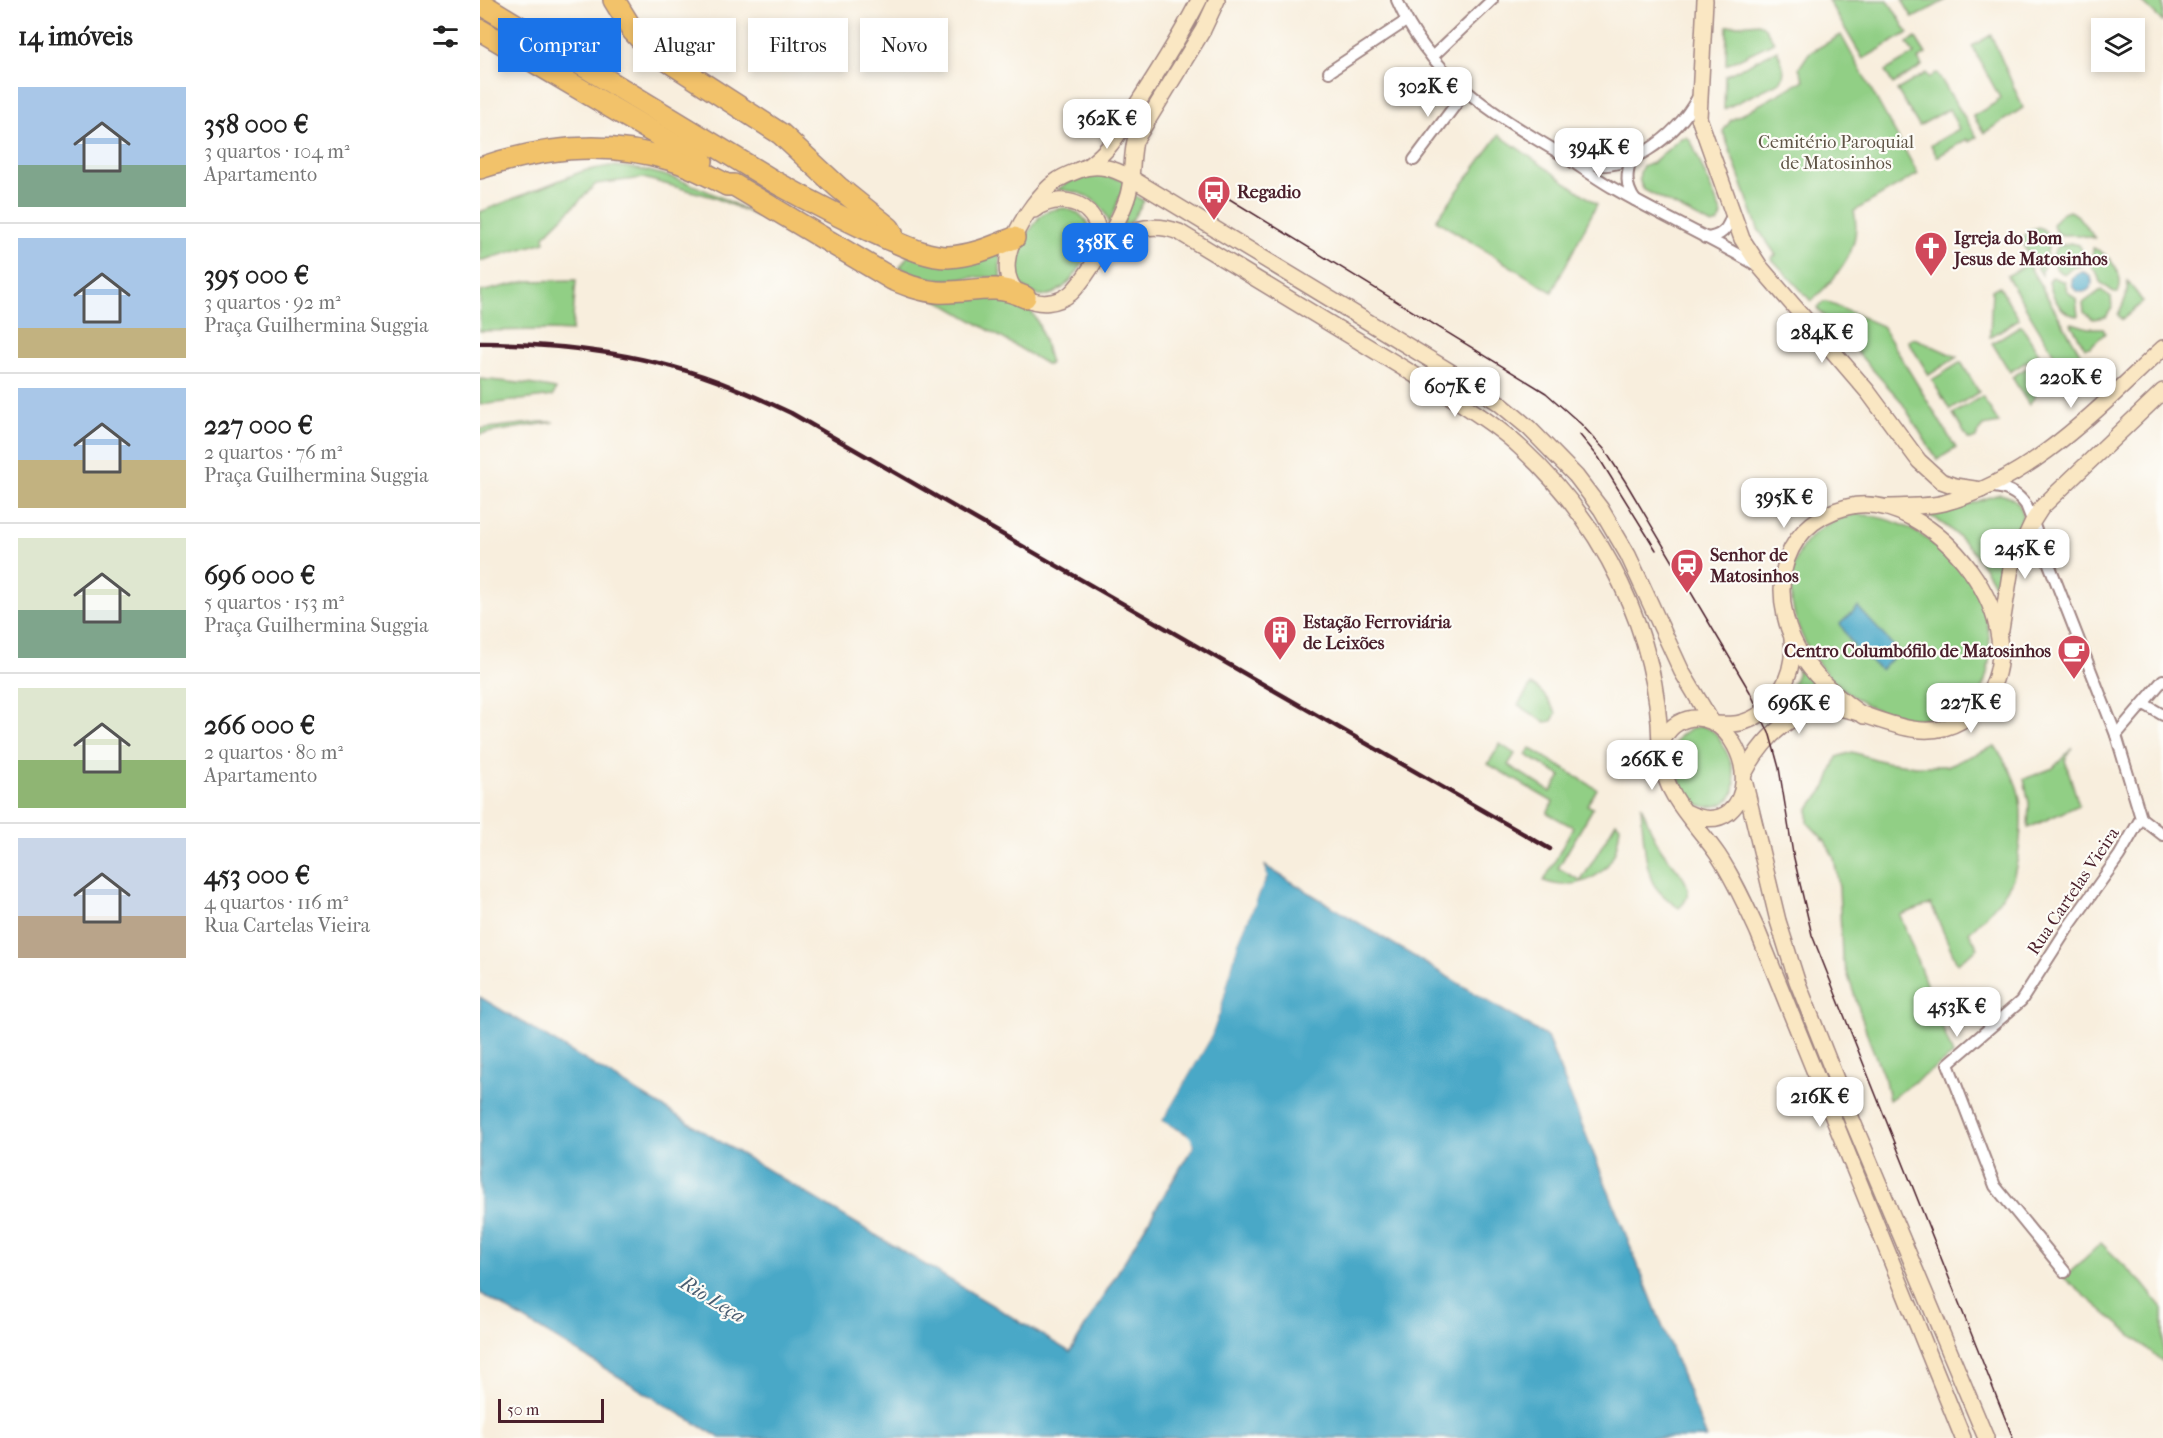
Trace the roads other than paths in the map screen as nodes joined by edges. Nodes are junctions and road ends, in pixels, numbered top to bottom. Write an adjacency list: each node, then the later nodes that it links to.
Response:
1 (614, 0): 28 (highway)
2 (1199, 0): 19 (main road)
3 (1217, 0): 14 (main road)
4 (1397, 0): 8 (street)
5 (1492, 0): 10 (street)
6 (1705, 0): 13 (main road)
7 (480, 3): 28 (highway)
8 (1406, 21): 10 (street); 11 (street)
9 (480, 30): 21 (highway)
10 (1432, 57): 12 (street)
11 (1329, 72)
12 (1465, 92): 15 (street); 17 (street)
13 (1699, 95): 16 (street); 24 (main road)
14 (1131, 158): 20 (main road); 22 (main road)
15 (1567, 158): 16 (street); 23 (street)
16 (1632, 158): 23 (street)
17 (1414, 160)
18 (480, 168): 21 (highway)
19 (1078, 170): 20 (main road); 25 (main road)
20 (1131, 178): 22 (main road); 29 (main road)
21 (734, 185): 31 (highway)
22 (1154, 193): 45 (main road)
23 (1635, 200): 27 (street)
24 (1732, 212): 27 (street); 30 (main road)
25 (1027, 216): 26 (main road); 29 (main road)
26 (1014, 238): 28 (highway); 31 (main road)
27 (1705, 238): 30 (street)
28 (899, 243)
29 (1100, 251): 31 (main road); 47 (main road)
30 (1761, 268): 34 (main road)
31 (1025, 297)
32 (2163, 348): 35 (main road)
33 (2163, 391): 38 (main road)
34 (1905, 443): 35 (main road); 36 (main road)
35 (1985, 488): 36 (main road); 38 (street)
36 (1942, 503): 37 (main road)
37 (1886, 507): 39 (main road); 40 (main road)
38 (2033, 520): 40 (main road); 46 (street)
39 (1791, 633): 44 (main road); 45 (main road)
40 (2000, 633): 44 (main road)
41 (2163, 680): 42 (street)
42 (2144, 704): 43 (street); 46 (street)
43 (2163, 715)
44 (1864, 716): 48 (main road)
45 (1713, 722): 47 (main road); 48 (main road)
46 (2116, 735): 50 (street)
47 (1660, 752): 49 (main road)
48 (1744, 778): 49 (main road); 54 (main road)
49 (1686, 812): 53 (main road)
50 (2141, 818): 51 (street); 52 (street, Rua Cartelas Vieira)
51 (2163, 835)
52 (2065, 1272)
53 (1963, 1438)
54 (1986, 1438)

